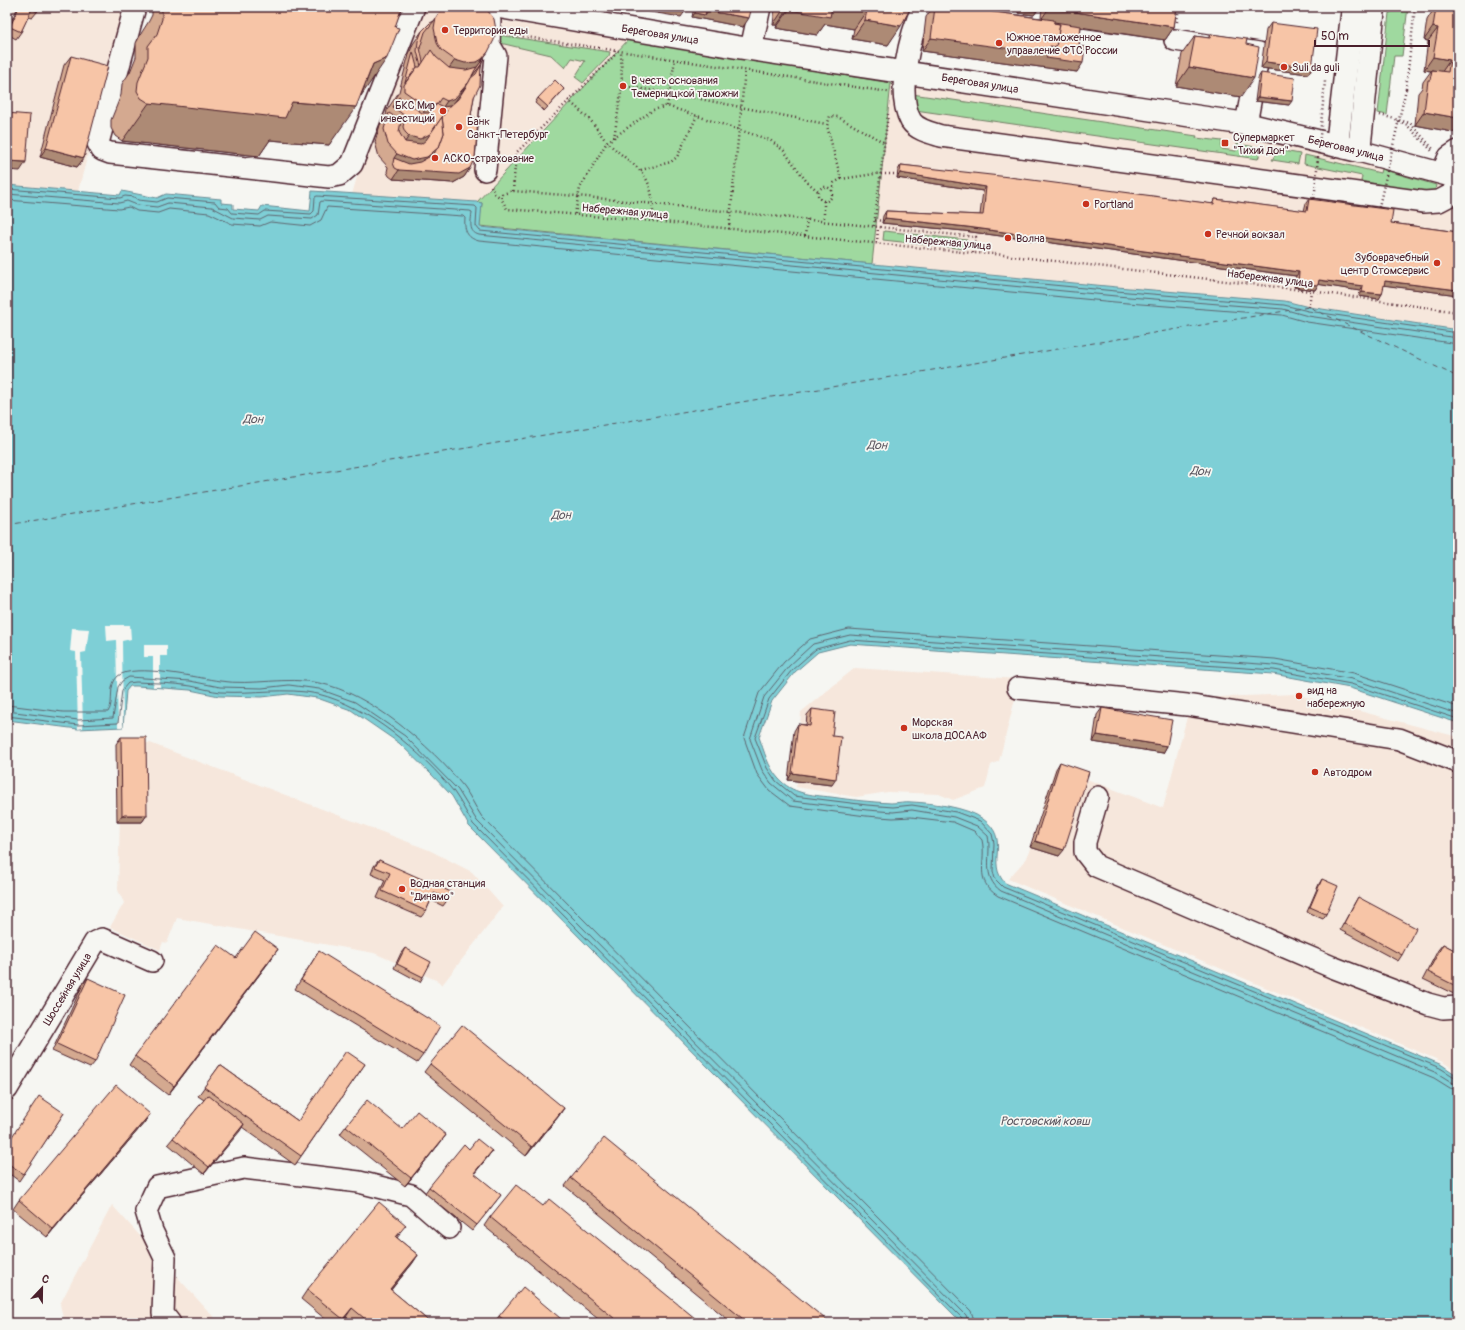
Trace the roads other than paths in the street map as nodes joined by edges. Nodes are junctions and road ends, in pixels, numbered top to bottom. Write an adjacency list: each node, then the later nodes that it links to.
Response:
1 (135, 7): 2 (street)
2 (414, 7)
3 (491, 7): 16 (street)
4 (499, 7): 10 (main road, Береговая улица)
5 (760, 7): 10 (street)
6 (922, 7): 11 (street)
7 (1353, 7): 13 (main road)
8 (1374, 7): 14 (main road)
9 (1175, 40): 12 (street)
10 (751, 49): 11 (main road, Береговая улица)
11 (904, 71): 12 (main road, Береговая улица); 18 (street)
12 (1246, 124): 13 (main road, Береговая улица)
13 (1337, 145): 14 (main road, Береговая улица)
14 (1359, 151): 17 (street, Береговая улица)
15 (1458, 151): 17 (street)
16 (485, 170)
17 (1450, 176)
18 (1458, 191)
19 (1018, 688): 20 (street)
20 (1458, 762)
21 (1098, 798): 23 (street)
22 (152, 961): 24 (street, Шоссейная улица)
23 (1458, 1007)
24 (7, 1089)
25 (449, 1228): 26 (street)
26 (170, 1323)

